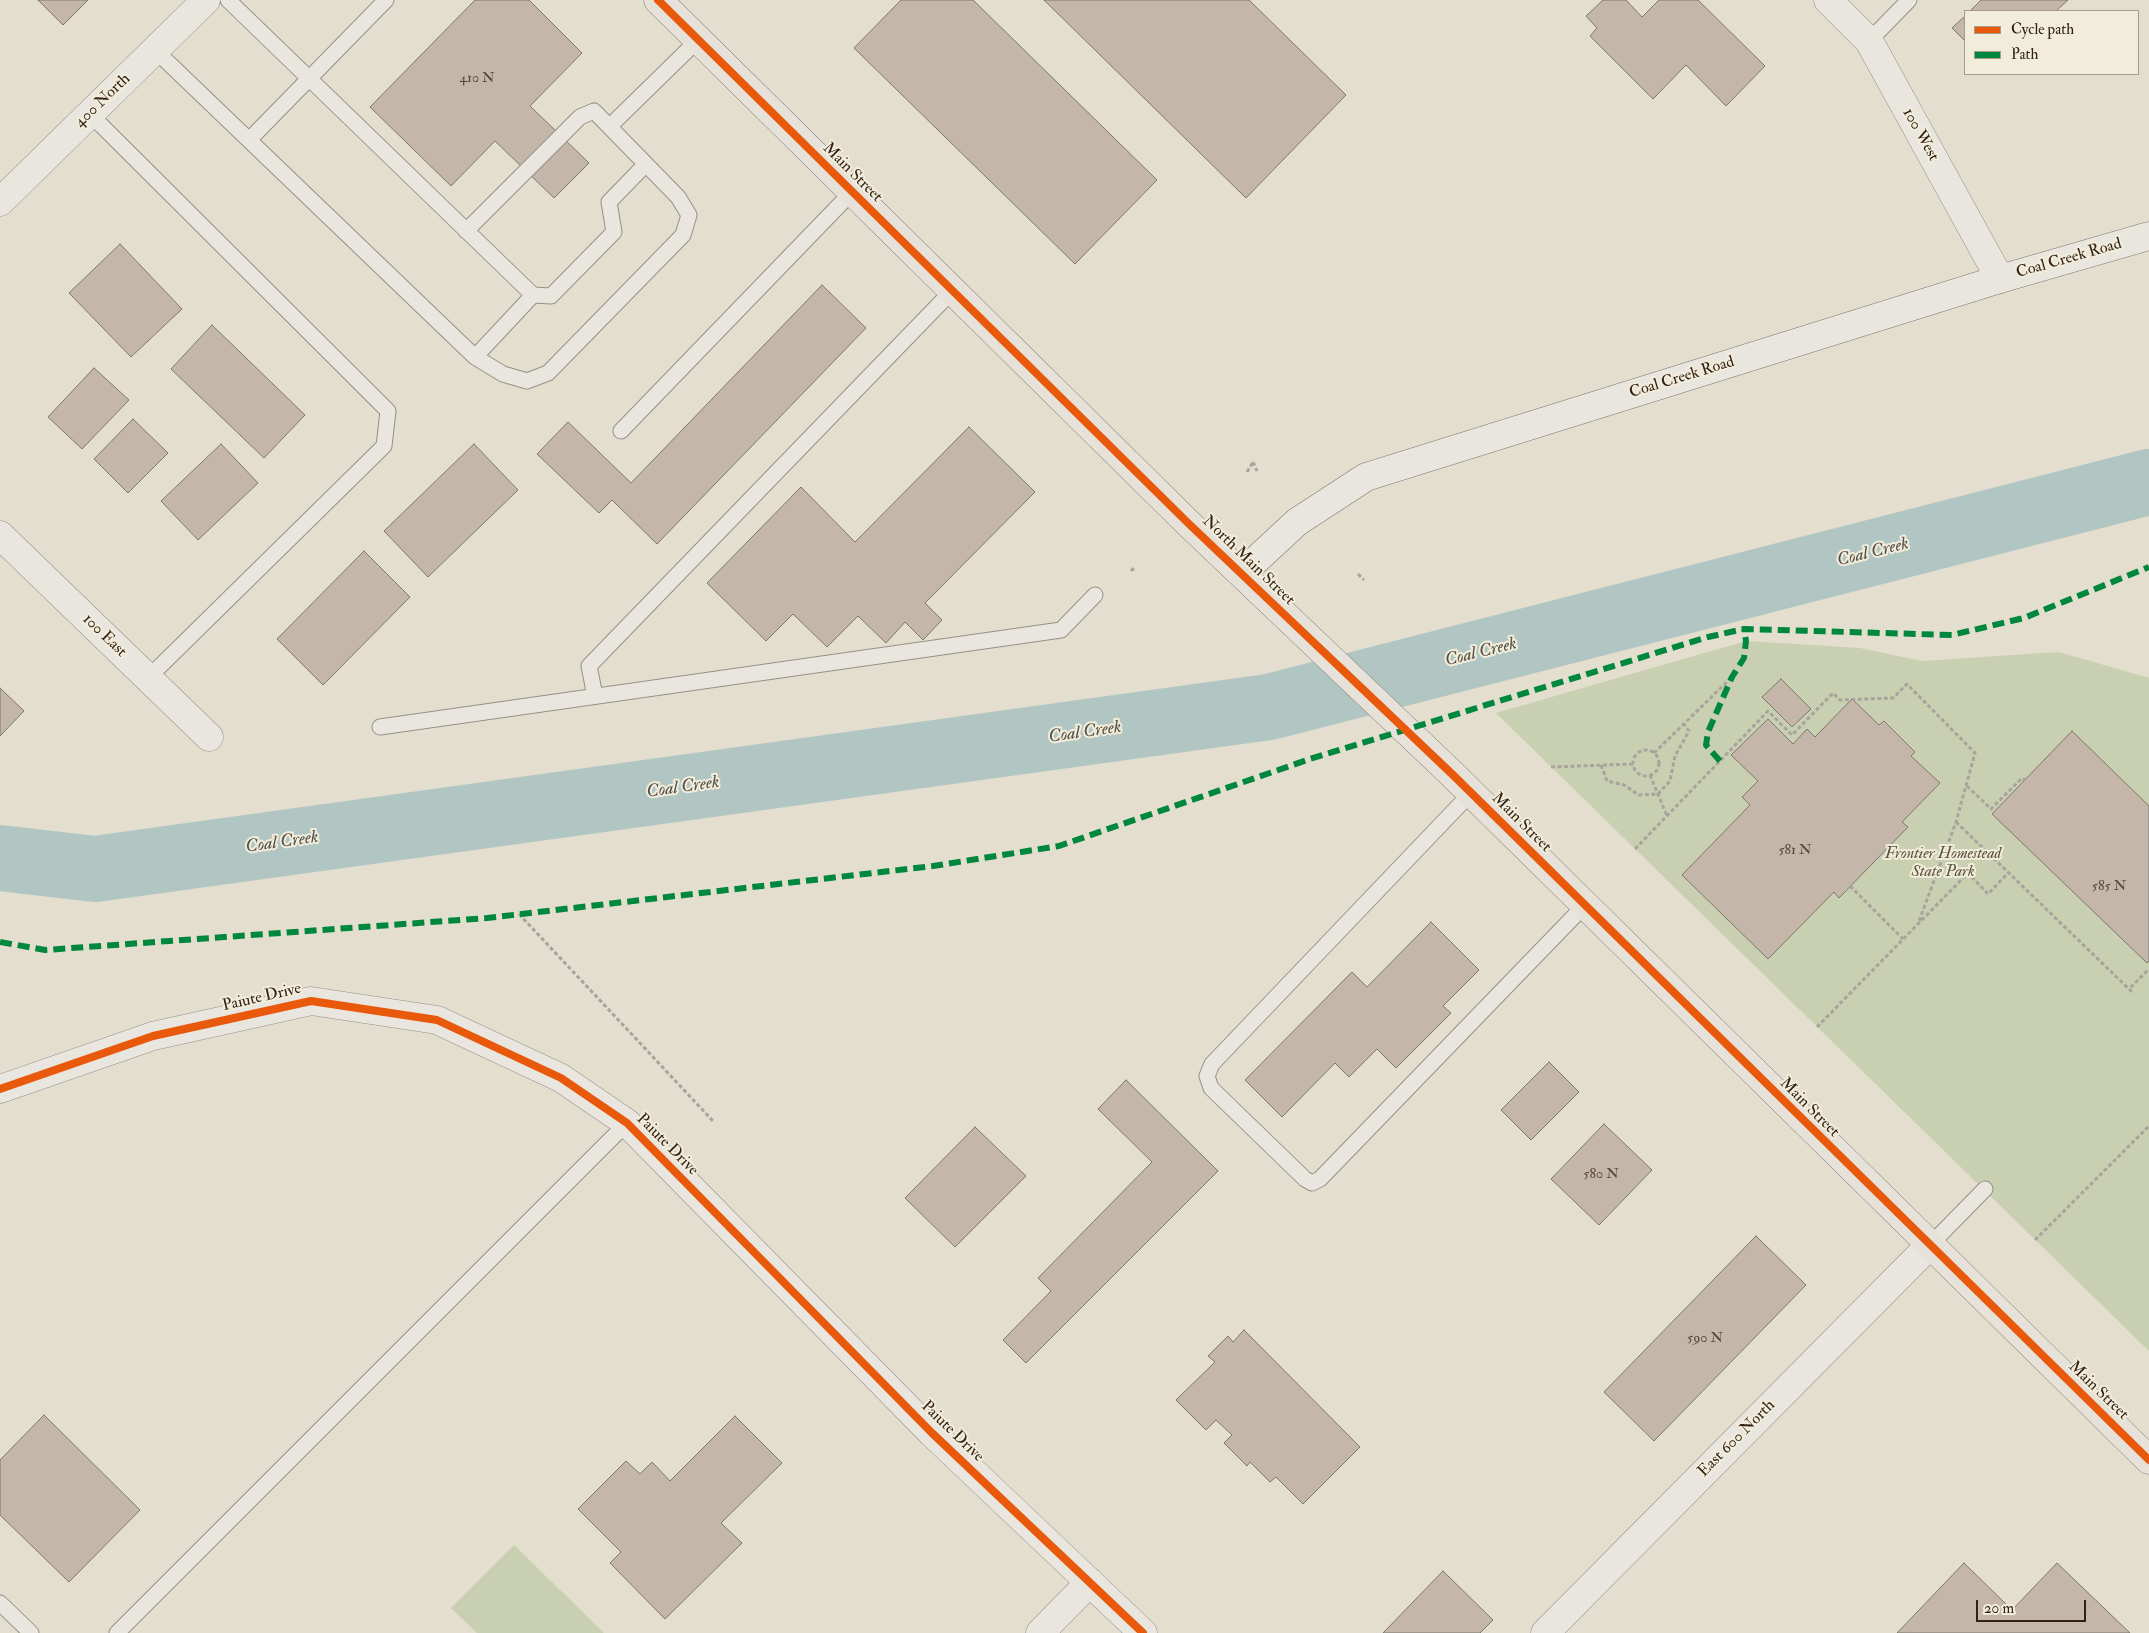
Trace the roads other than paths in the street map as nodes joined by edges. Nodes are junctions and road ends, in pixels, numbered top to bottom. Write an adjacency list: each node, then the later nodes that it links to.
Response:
1 (206, 0): 9 (street, 400 North)
2 (228, 0): 10 (lane)
3 (386, 0): 10 (lane)
4 (658, 0): 7 (main road, Main Street)
5 (1828, 0): 8 (street, 100 West)
6 (1909, 0): 8 (lane)
7 (698, 40): 12 (lane); 15 (main road, Main Street)
8 (1869, 41): 19 (street, 100 West)
9 (155, 50): 11 (street, 400 North); 13 (lane)
10 (309, 77): 13 (lane); 17 (lane)
11 (90, 114): 16 (street, 400 North); 28 (lane)
12 (610, 126): 14 (lane); 17 (lane)
13 (248, 140): 22 (lane)
14 (646, 164): 21 (lane); 22 (lane)
15 (852, 192): 20 (main road, Main Street); 24 (lane)
16 (0, 202)
17 (466, 230): 21 (lane)
18 (2149, 236): 19 (street, Coal Creek Road)
19 (2000, 279): 26 (street, Coal Creek Road)
20 (952, 291): 23 (main road, Main Street); 29 (lane)
21 (533, 295): 22 (lane)
22 (475, 358)
23 (1028, 365): 26 (main road, North Main Street)
24 (621, 431)
25 (0, 534): 28 (street, 100 East)
26 (1242, 573): 32 (main road, North Main Street)
27 (1095, 595): 29 (lane)
28 (147, 679): 31 (street, 100 East)
29 (595, 696): 30 (lane)
30 (380, 727)
31 (209, 737)
32 (1452, 774): 33 (main road, Main Street)
33 (1471, 793): 34 (main road, Main Street); 34 (lane)
34 (1584, 905): 38 (main road, Main Street)
35 (0, 1089): 36 (street, Paiute Drive)
36 (627, 1123): 40 (street, Paiute Drive); 43 (lane)
37 (1985, 1190): 38 (lane)
38 (1929, 1246): 39 (main road, Main Street); 46 (street, East 600 North)
39 (2149, 1460)
40 (1090, 1582): 44 (street); 45 (street, Paiute Drive)
41 (0, 1603): 42 (lane)
42 (32, 1633)
43 (117, 1633)
44 (1040, 1633)
45 (1143, 1633)
46 (1545, 1633)

